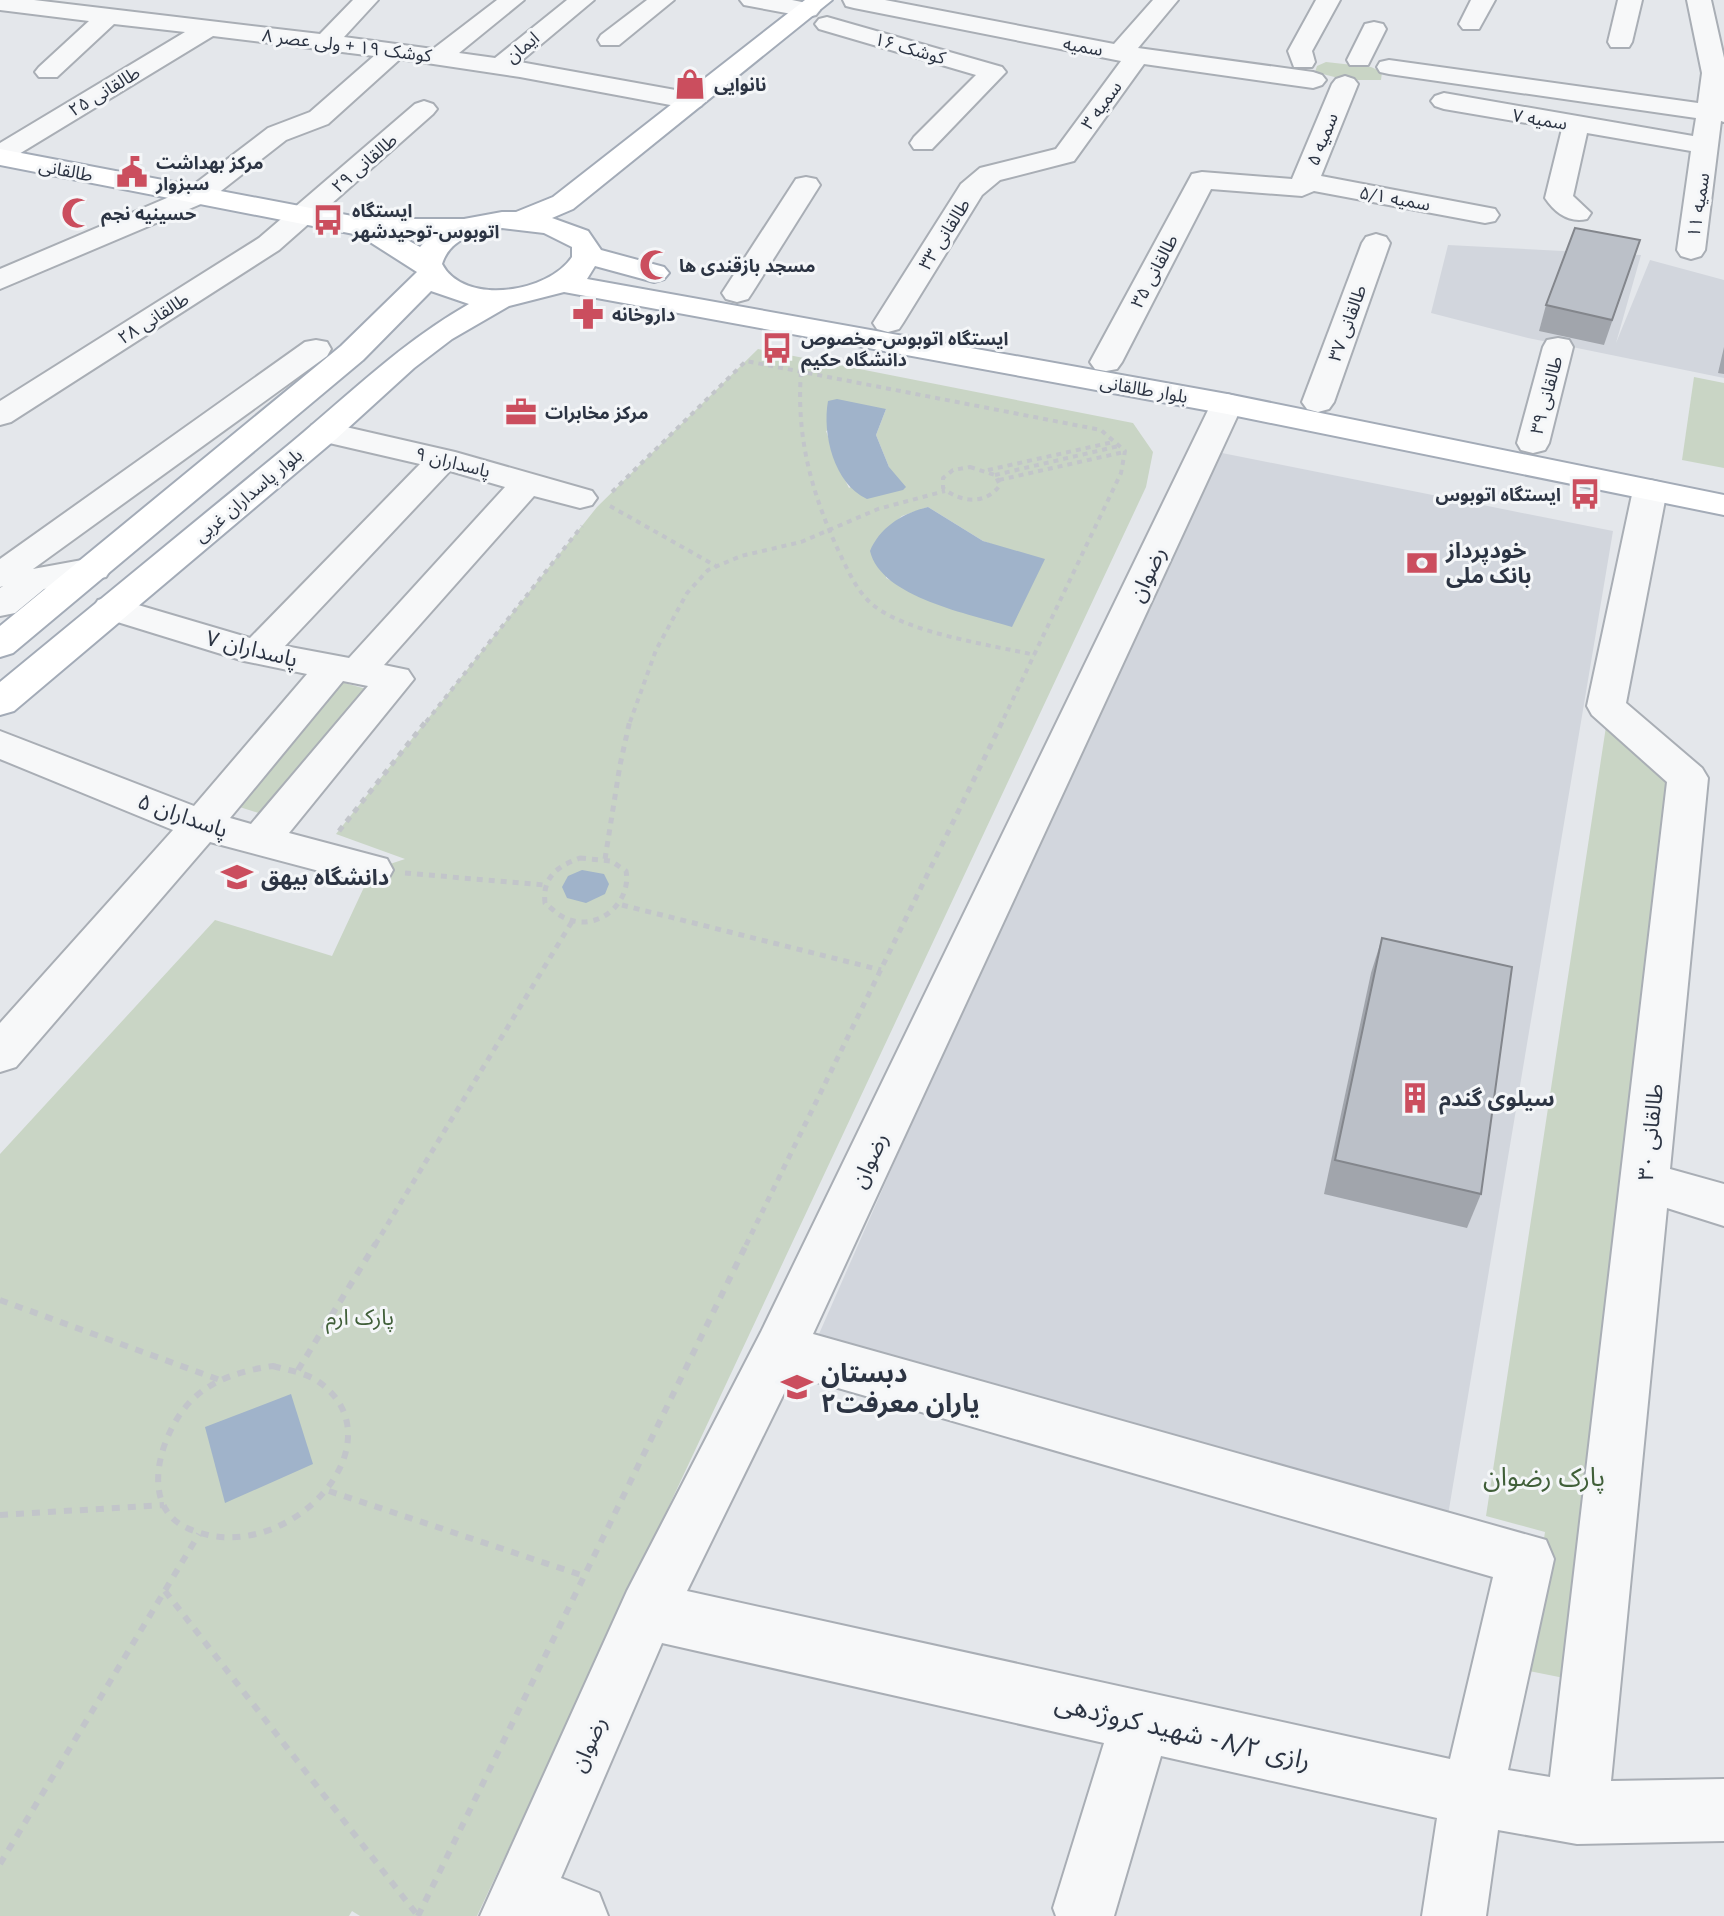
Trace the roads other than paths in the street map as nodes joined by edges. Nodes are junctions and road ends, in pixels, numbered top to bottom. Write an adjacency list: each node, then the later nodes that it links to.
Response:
1 (366, 0): 22 (street)
2 (512, 0): 25 (street)
3 (582, 0): 29 (street, ایمان)
4 (662, 0): 20 (street)
5 (752, 0): 15 (street, کوشک ۱۶)
6 (854, 0): 15 (main road); 18 (street, سمیه)
7 (1166, 0): 24 (street, سمیه ۳)
8 (1328, 0): 28 (street)
9 (1483, 0): 17 (street)
10 (1630, 0): 21 (street)
11 (0, 3): 14 (street, کوشک ۱۹ + ولی عصر ۸)
12 (1708, 6): 37 (street, سمیه ۱۱)
13 (991, 9): 18 (street)
14 (96, 10): 16 (street, کوشک ۱۹ + ولی عصر ۸); 31 (street)
15 (818, 11): 26 (street, کوشک ۱۶); 27 (main road); 30 (main road)
16 (209, 22): 22 (street, کوشک ۱۹ + ولی عصر ۸); 43 (street, طالقانی ۲۵)
17 (1471, 24)
18 (973, 26): 24 (street, سمیه); 26 (street)
19 (1374, 29): 28 (street)
20 (610, 40)
21 (1620, 42)
22 (325, 43): 23 (street, کوشک ۱۹ + ولی عصر ۸)
23 (393, 52): 25 (street, کوشک ۱۹ + ولی عصر ۸); 47 (street)
24 (1129, 54): 28 (street, سمیه); 42 (street, سمیه ۳)
25 (438, 57): 29 (street, کوشک ۱۹ + ولی عصر ۸)
26 (939, 57): 40 (street, کوشک ۱۶)
27 (746, 58): 30 (main road); 35 (main road)
28 (1328, 63): 33 (street); 34 (street)
29 (501, 65): 35 (street, کوشک ۱۹ + ولی عصر ۸)
30 (777, 65): 55 (main road)
31 (48, 72)
32 (1530, 73): 33 (street); 37 (street); 38 (street)
33 (1382, 78): 34 (street); 38 (street, سمیه ۷)
34 (1345, 84): 45 (street, سمیه ۵)
35 (692, 101): 51 (main road)
36 (424, 109): 50 (street, طالقانی ۲۹)
37 (1716, 113): 41 (street, سمیه ۱۱)
38 (1513, 115): 39 (street, سمیه ۷)
39 (1576, 125): 41 (street, سمیه ۷); 48 (street)
40 (923, 143)
41 (1707, 146): 56 (street, سمیه ۱۱)
42 (1065, 155): 62 (street, طالقانی ۳۳)
43 (0, 156): 47 (main road, طالقانی)
44 (1202, 180): 45 (street, سمیه ۵); 65 (street, طالقانی ۳۵)
45 (1305, 181): 49 (street, سمیه ۵/۱)
46 (806, 185): 60 (street)
47 (198, 195): 50 (main road, طالقانی); 58 (street)
48 (1577, 213)
49 (1485, 215)
50 (303, 216): 52 (main road, طالقانی); 68 (street, طالقانی ۲۸)
51 (522, 220): 53 (main road); 55 (main road, بلوار طالقانی)
52 (368, 228): 53 (main road); 57 (main road)
53 (465, 228): 57 (main road, بلوار پاسداران غربی)
54 (1376, 243): 66 (street, طالقانی ۳۷)
55 (583, 248): 59 (main road); 60 (main road, بلوار طالقانی)
56 (1691, 250)
57 (430, 268): 61 (main road); 77 (main road, بلوار پاسداران غربی)
58 (0, 280)
59 (561, 283): 61 (main road); 67 (main road, بلوار طالقانی)
60 (737, 293): 62 (main road, بلوار طالقانی)
61 (503, 297): 69 (main road, بلوار پاسداران غربی)
62 (888, 323): 65 (main road, بلوار طالقانی)
63 (1558, 347): 70 (street, طالقانی ۳۹)
64 (316, 349): 78 (street)
65 (1106, 362): 66 (main road, بلوار طالقانی)
66 (1318, 402): 70 (main road, بلوار طالقانی)
67 (1227, 404): 74 (main road, بلوار طالقانی); 92 (street, رضوان)
68 (0, 415)
69 (324, 432): 71 (street, پاسداران ۹); 80 (main road, بلوار پاسداران غربی)
70 (1533, 443): 72 (main road, بلوار طالقانی)
71 (443, 459): 73 (street, پاسداران ۹); 82 (street)
72 (1724, 481)
73 (528, 482): 76 (street, پاسداران ۹); 83 (street)
74 (1650, 490): 75 (main road, بلوار طالقانی); 90 (street, طالقانی ۳۰)
75 (1724, 505)
76 (584, 508)
77 (93, 569): 78 (street); 81 (main road, بلوار پاسداران غربی)
78 (11, 572): 79 (street)
79 (0, 606)
80 (111, 608): 82 (street, پاسداران ۷); 84 (main road, بلوار پاسداران غربی)
81 (0, 645)
82 (257, 653): 83 (street, پاسداران ۷)
83 (362, 673): 86 (street); 87 (street)
84 (0, 702)
85 (0, 744): 86 (street, پاسداران ۵)
86 (201, 825): 87 (street, پاسداران ۵); 89 (street)
87 (261, 839): 88 (street, پاسداران ۵)
88 (372, 870)
89 (0, 1054)
90 (1645, 1182): 91 (street); 97 (street, طالقانی ۳۰)
91 (1724, 1205)
92 (780, 1348): 93 (street, رضوان); 95 (street)
93 (647, 1611): 94 (street, رازی ۸/۲ - شهید کروژدهی); 99 (street, رضوان)
94 (1141, 1721): 95 (street, رازی ۸/۲ - شهید کروژدهی); 98 (street)
95 (1472, 1795): 97 (street, رازی ۸/۲ - شهید کروژدهی); 100 (street)
96 (1724, 1810): 97 (street, رازی ۸/۲ - شهید کروژدهی)
97 (1577, 1813)
98 (1085, 1908)
99 (536, 1909)
100 (1454, 1916)

